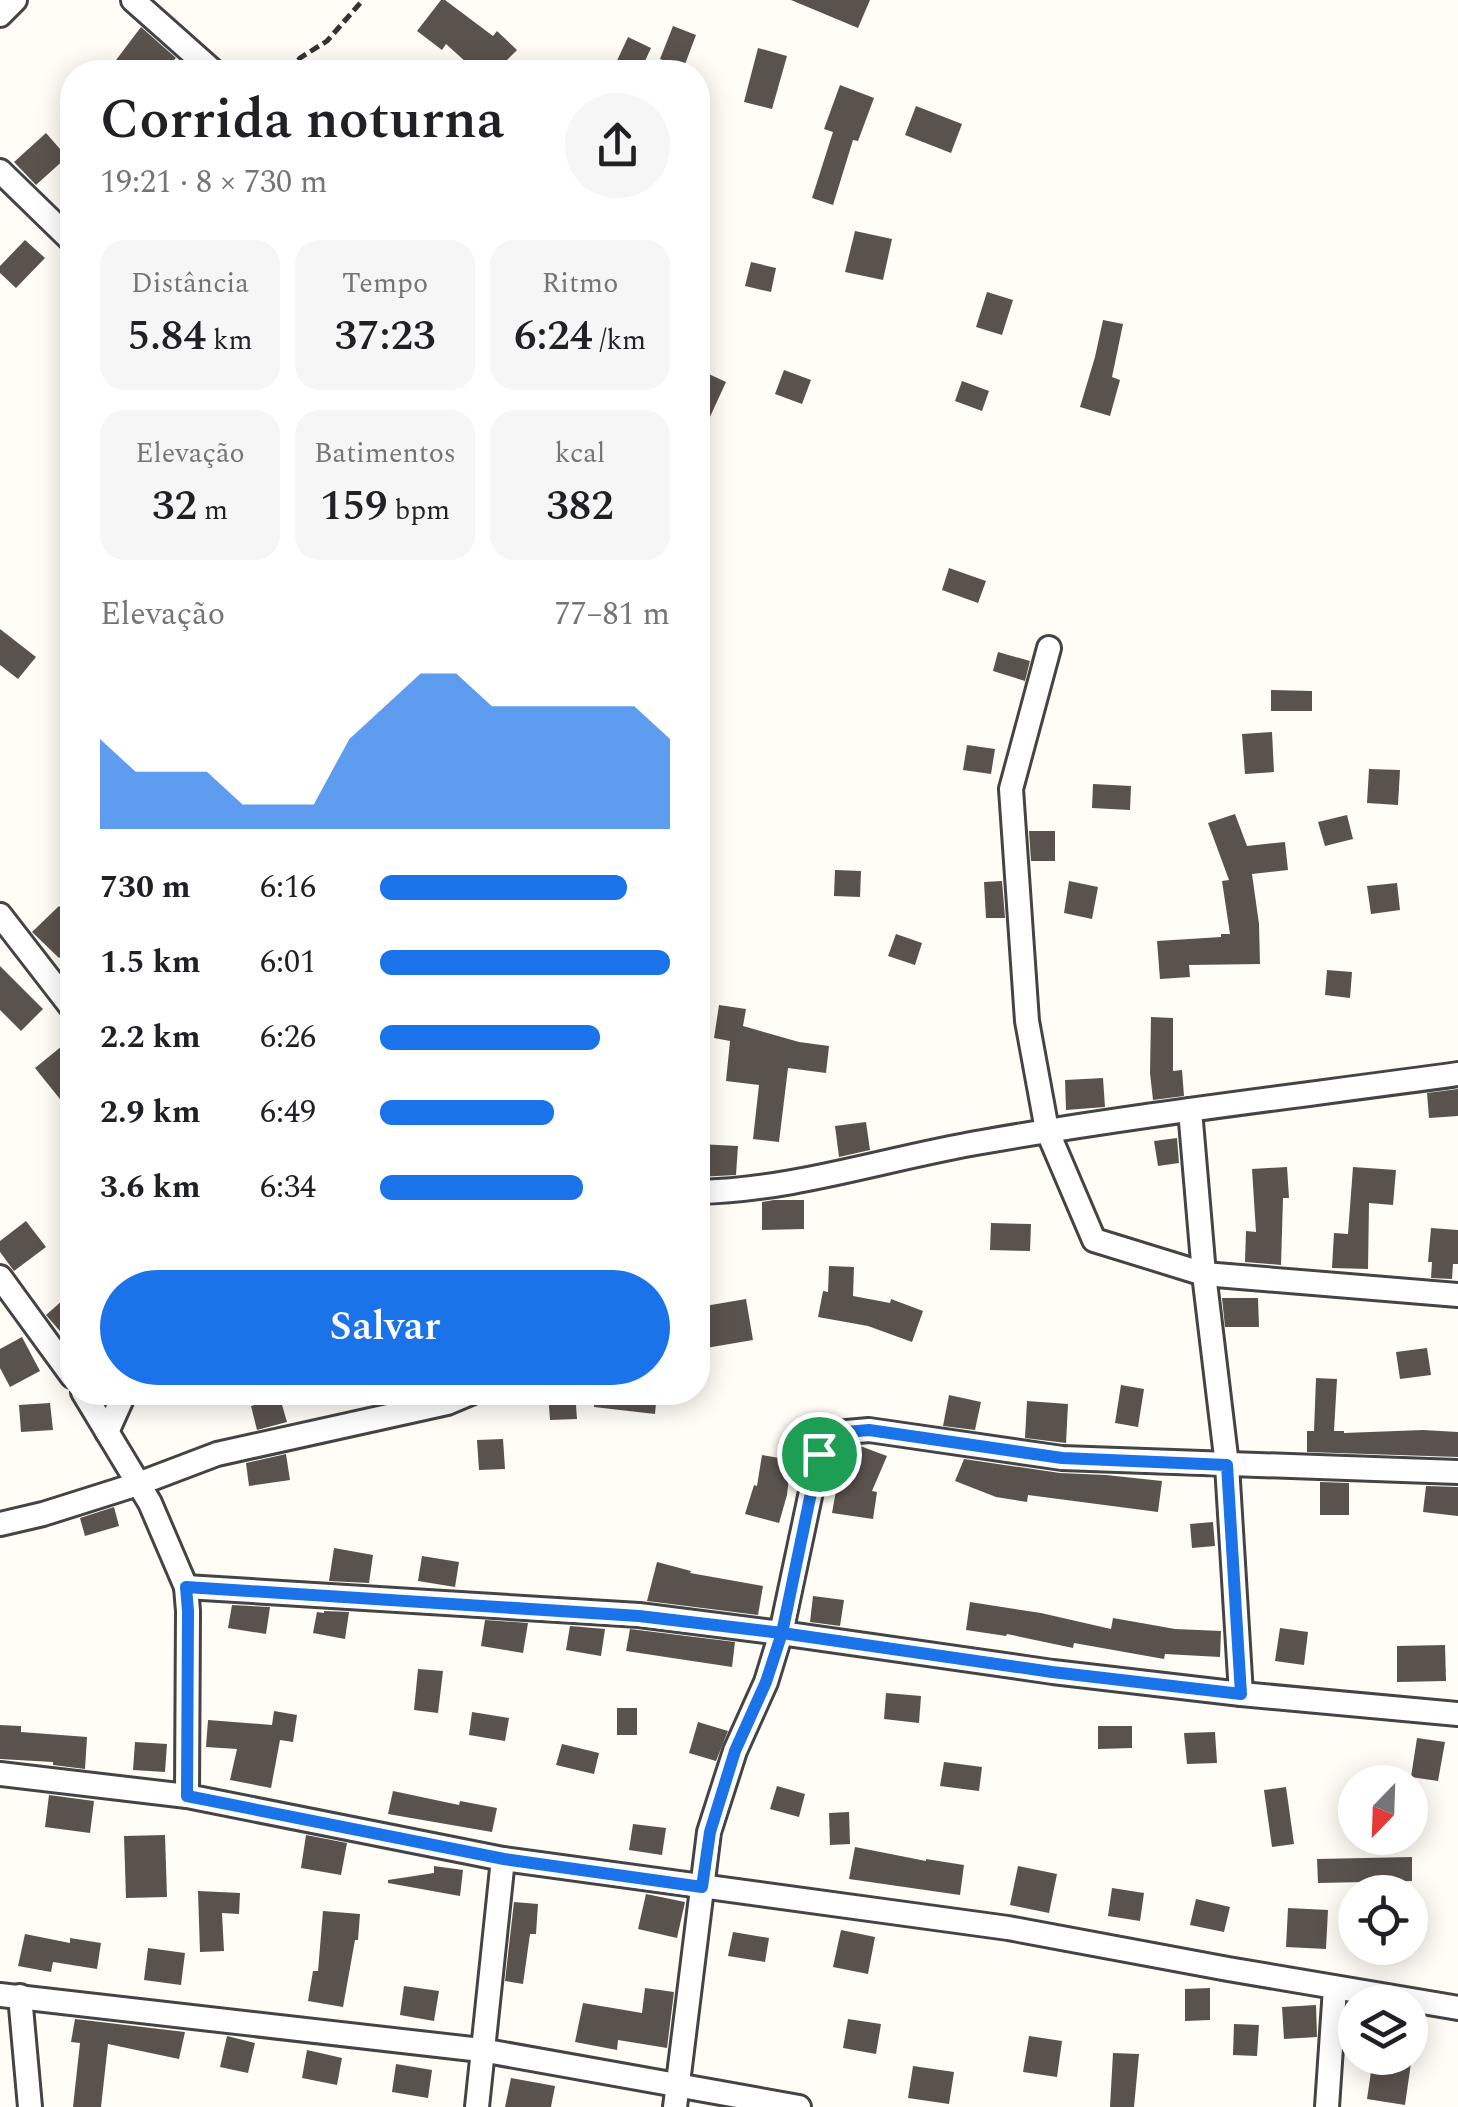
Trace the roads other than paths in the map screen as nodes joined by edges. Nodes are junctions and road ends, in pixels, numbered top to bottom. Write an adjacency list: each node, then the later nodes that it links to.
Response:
1 (16, 0): 3 (street)
2 (133, 0): 4 (street)
3 (0, 15)
4 (200, 60)
5 (0, 170): 6 (street)
6 (60, 229)
7 (1049, 648): 12 (street)
8 (0, 914): 9 (street)
9 (60, 992)
10 (1458, 1074): 11 (street)
11 (1190, 1110): 12 (street); 14 (street)
12 (1047, 1130): 13 (street); 14 (street)
13 (710, 1192)
14 (1204, 1274): 16 (street); 22 (street)
15 (0, 1277): 17 (street)
16 (1458, 1295)
17 (60, 1360)
18 (90, 1405): 21 (street)
19 (119, 1405): 21 (street)
20 (439, 1405): 24 (street)
21 (107, 1432): 24 (street)
22 (1227, 1465): 23 (street); 27 (street); 28 (street)
23 (1458, 1472)
24 (138, 1484): 25 (street); 26 (street)
25 (0, 1524)
26 (186, 1587): 27 (street); 31 (street)
27 (782, 1633): 28 (street); 33 (street)
28 (1241, 1694): 29 (street)
29 (1458, 1714)
30 (0, 1774): 31 (street)
31 (187, 1796): 32 (street)
32 (504, 1859): 33 (street); 37 (street)
33 (702, 1887): 34 (street); 38 (street)
34 (1336, 1988): 36 (street); 42 (street)
35 (10, 1996): 37 (street); 39 (street)
36 (1458, 2008)
37 (481, 2050): 38 (street); 40 (street)
38 (676, 2096): 41 (street)
39 (30, 2107)
40 (476, 2107)
41 (799, 2107)
42 (1327, 2107)

